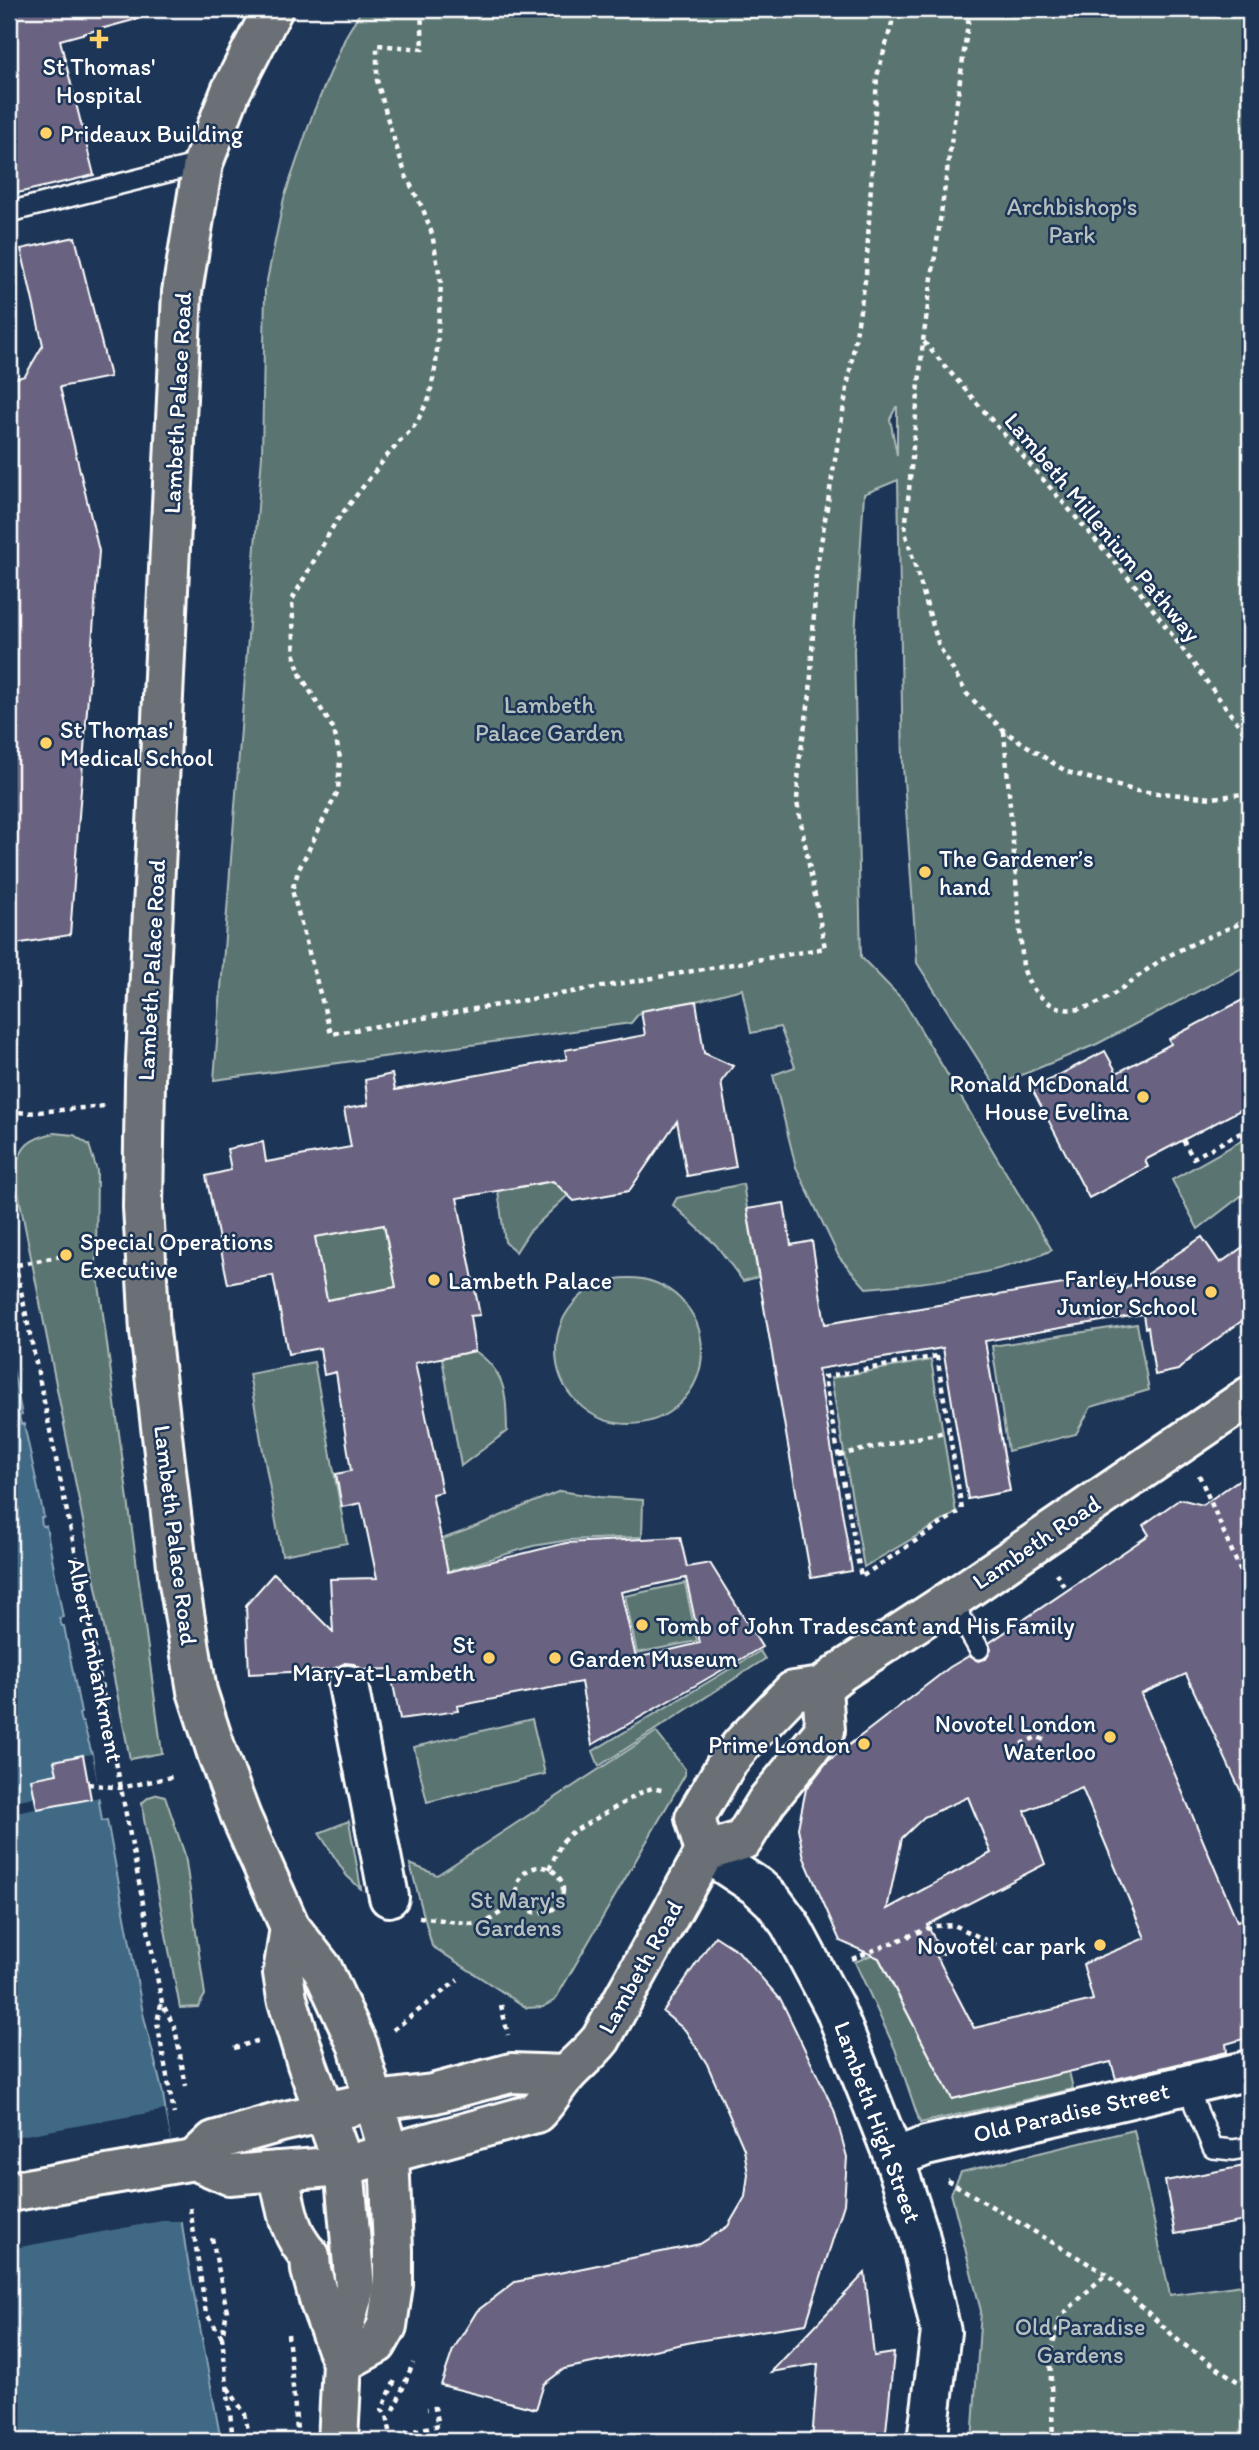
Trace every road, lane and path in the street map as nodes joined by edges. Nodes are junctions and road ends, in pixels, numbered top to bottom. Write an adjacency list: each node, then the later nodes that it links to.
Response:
1 (273, 9): 5 (main road, Lambeth Palace Road)
2 (421, 9): 3 (path)
3 (891, 9)
4 (970, 9): 7 (path)
5 (203, 163): 6 (lane); 40 (main road, Lambeth Palace Road)
6 (9, 212)
7 (923, 341): 8 (path); 9 (path, Lambeth Millenium Pathway)
8 (1004, 731): 10 (path); 11 (path)
9 (1250, 740)
10 (1250, 793)
11 (1250, 919)
12 (105, 1106): 13 (path)
13 (9, 1111)
14 (1250, 1128): 15 (path)
15 (1183, 1140)
16 (9, 1233): 18 (path, Albert Embankment)
17 (66, 1255): 18 (path)
18 (17, 1265): 34 (path, Albert Embankment)
19 (1250, 1396): 26 (main road, Lambeth Road)
20 (949, 1431): 21 (path); 21 (path); 21 (path)
21 (839, 1455)
22 (1199, 1475): 25 (path)
23 (1056, 1573): 24 (path)
24 (1066, 1590)
25 (1250, 1593)
26 (951, 1600): 27 (lane); 29 (main road, Lambeth Road)
27 (979, 1650)
28 (348, 1685): 39 (street)
29 (822, 1687): 36 (main road); 36 (main road, Lambeth Road)
30 (1047, 1741): 31 (path)
31 (1021, 1744)
32 (176, 1776): 34 (path)
33 (88, 1784): 34 (path)
34 (120, 1788): 44 (path, Albert Embankment)
35 (674, 1795): 37 (path)
36 (705, 1852): 51 (main road, Lambeth Road); 59 (street, Lambeth High Street)
37 (549, 1869): 38 (path); 38 (path)
38 (520, 1899): 39 (path)
39 (401, 1906)
40 (290, 1927): 54 (main road, Lambeth Palace Road); 55 (main road)
41 (998, 1946): 42 (path)
42 (846, 1961)
43 (458, 1980): 47 (path)
44 (162, 2003): 53 (path, Albert Embankment); 56 (path)
45 (501, 2005): 48 (path)
46 (268, 2037): 49 (path)
47 (384, 2038)
48 (509, 2038)
49 (234, 2048)
50 (1250, 2070): 52 (street, Old Paradise Street)
51 (566, 2075): 54 (main road); 58 (main road, Lambeth Road)
52 (1189, 2084): 57 (lane); 59 (street, Old Paradise Street)
53 (186, 2086)
54 (376, 2101): 55 (main road); 58 (main road, Lambeth Palace Road)
55 (325, 2112): 60 (main road); 61 (main road)
56 (174, 2114)
57 (1250, 2147)
58 (389, 2154): 61 (main road, Lambeth Road); 70 (main road)
59 (894, 2158): 80 (street, Lambeth High Street)
60 (185, 2162): 62 (main road, Lambeth Road); 64 (main road)
61 (344, 2166): 62 (main road, Lambeth Road); 70 (main road)
62 (278, 2171): 70 (main road)
63 (944, 2179): 67 (path)
64 (9, 2192)
65 (190, 2208): 68 (path)
66 (212, 2238): 68 (path)
67 (1106, 2274): 72 (path); 81 (path)
68 (222, 2337): 71 (path)
69 (418, 2352): 75 (path)
70 (340, 2355): 79 (main road)
71 (227, 2387): 77 (path); 78 (path)
72 (1250, 2390)
73 (427, 2409): 76 (path)
74 (382, 2410): 76 (path)
75 (394, 2410)
76 (394, 2439)
77 (233, 2441)
78 (250, 2441)
79 (338, 2441)
80 (927, 2441)
81 (1053, 2441)

